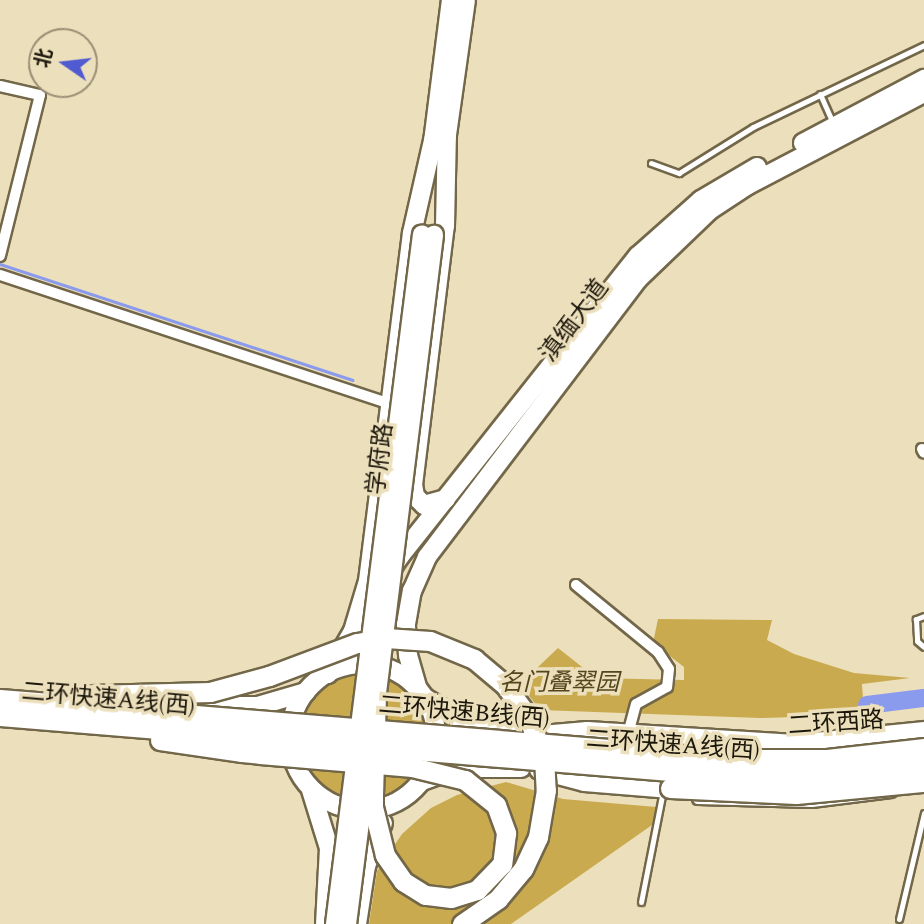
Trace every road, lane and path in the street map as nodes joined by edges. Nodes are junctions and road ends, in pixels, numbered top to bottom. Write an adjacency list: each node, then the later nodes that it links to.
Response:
1 (451, 0): 9 (main road, 学府路)
2 (467, 0): 9 (main road, 学府路)
3 (924, 45): 7 (lane)
4 (924, 79): 8 (main road, 滇缅大道)
5 (0, 86): 12 (street)
6 (924, 93): 25 (main road, 滇缅大道)
7 (820, 94): 8 (lane); 10 (lane)
8 (835, 125): 17 (main road, 滇缅大道)
9 (441, 132): 11 (main road, 学府路); 14 (main road, 学府路); 16 (main road)
10 (651, 163)
11 (428, 235): 26 (main road, 学府路, bridge); 52 (main road, 学府路, bridge)
12 (0, 256)
13 (0, 275): 14 (street)
14 (390, 404): 15 (main road, 学府路)
15 (383, 460): 16 (main road); 20 (main road, 学府路)
16 (415, 463): 17 (main road)
17 (446, 499): 20 (main road, 滇缅大道)
18 (576, 585): 32 (street)
19 (924, 616): 21 (lane)
20 (356, 623): 22 (main road, 学府路)
21 (924, 648)
22 (328, 674): 23 (main road); 25 (main road)
23 (306, 692): 27 (main road); 40 (main road)
24 (0, 694): 27 (main road); 37 (highway, 二环快速B线(西), bridge); 55 (highway, bridge)
25 (422, 694): 34 (main road, 二环西路); 42 (main road)
26 (376, 696): 29 (highway, bridge); 53 (main road, 学府路, bridge)
27 (180, 705): 35 (main road)
28 (0, 716): 29 (highway, 二环快速A线(西), bridge)
29 (55, 720): 38 (highway, 二环快速A线(西), bridge)
30 (924, 723): 32 (street)
31 (0, 724): 35 (main road)
32 (630, 726): 34 (street)
33 (924, 731): 34 (highway)
34 (541, 735): 36 (main road, 二环西路); 39 (main road)
35 (178, 739): 40 (main road)
36 (924, 740)
37 (924, 748)
38 (924, 765)
39 (539, 769): 41 (main road); 42 (main road); 44 (highway)
40 (298, 770): 43 (main road)
41 (924, 779): 44 (highway, bridge)
42 (422, 781): 45 (main road)
43 (309, 787): 45 (main road); 47 (main road)
44 (666, 792): 49 (lane)
45 (397, 802): 48 (main road)
46 (924, 813): 50 (lane)
47 (331, 871): 48 (main road); 51 (main road)
48 (364, 873): 54 (main road)
49 (641, 902)
50 (899, 919)
51 (325, 924)
52 (335, 924)
53 (347, 924)
54 (357, 924)
55 (462, 924)

